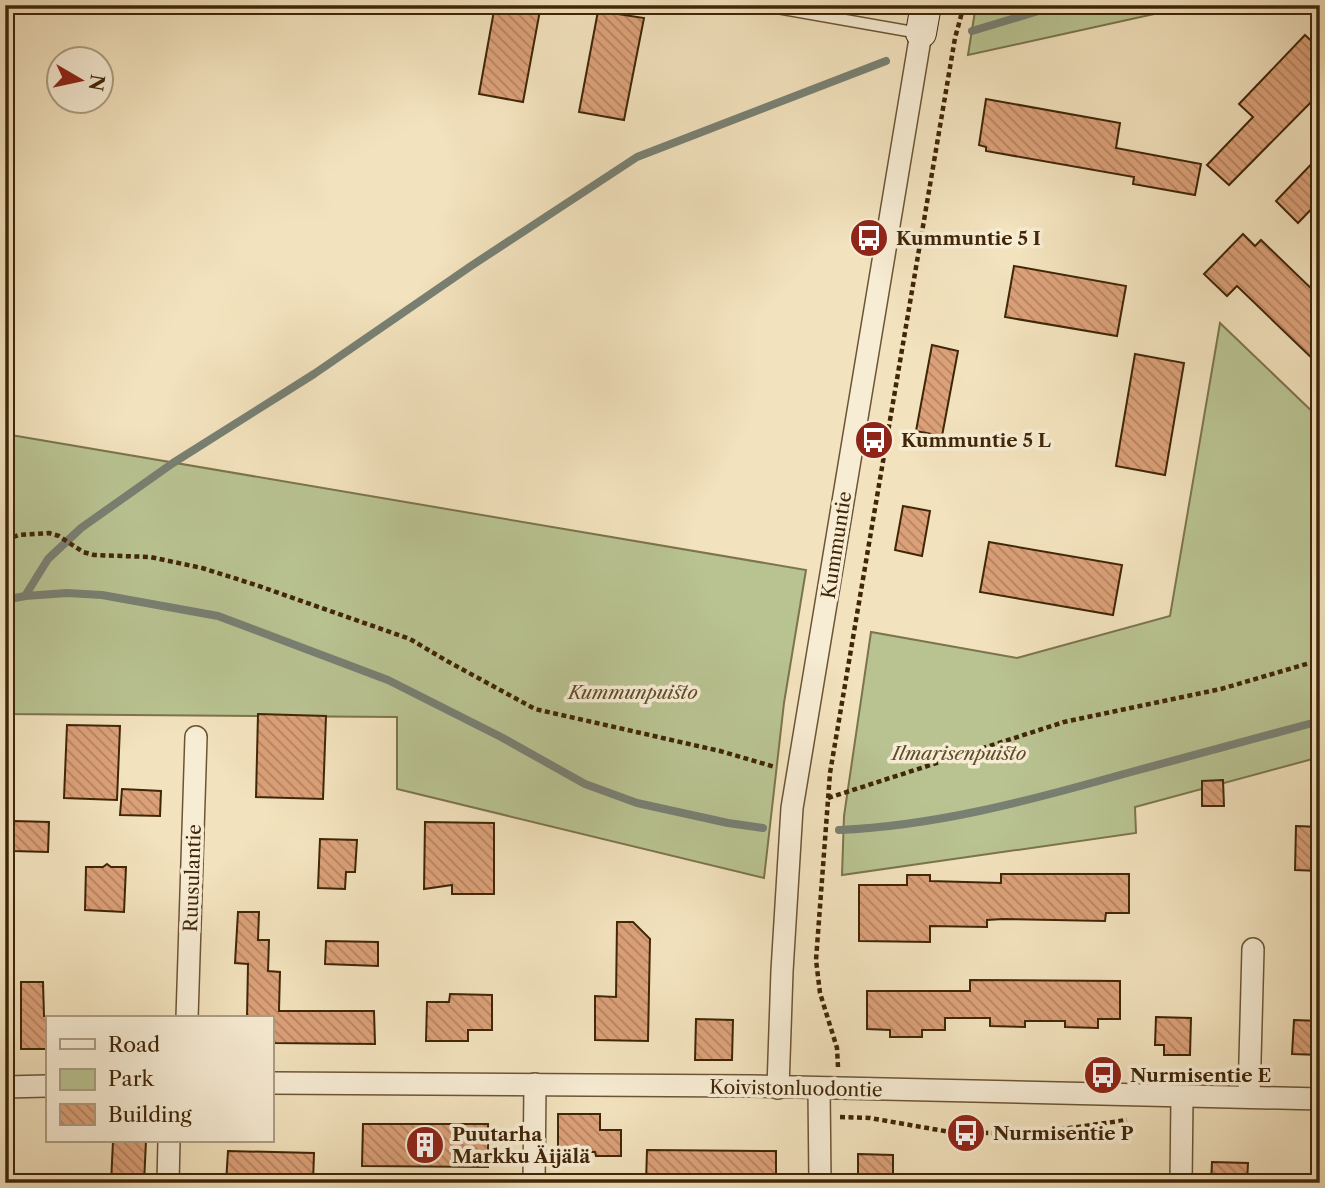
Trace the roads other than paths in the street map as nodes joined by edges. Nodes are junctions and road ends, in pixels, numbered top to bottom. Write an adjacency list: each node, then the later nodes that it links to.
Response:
1 (760, 5): 2 (lane)
2 (923, 19): 10 (street, Kummuntie)
3 (197, 737): 5 (street, Ruusulantie)
4 (1253, 949): 13 (street)
5 (187, 1016)
6 (273, 1083): 7 (street, Koivistonluodontie)
7 (535, 1084): 10 (street, Koivistonluodontie); 17 (street)
8 (46, 1086): 9 (street)
9 (5, 1087)
10 (778, 1088): 11 (street, Koivistonluodontie)
11 (830, 1088): 12 (street, Koivistonluodontie); 18 (street)
12 (1182, 1097): 13 (street, Koivistonluodontie); 19 (street)
13 (1249, 1097): 14 (street, Koivistonluodontie)
14 (1320, 1099)
15 (169, 1142): 16 (street)
16 (168, 1183)
17 (534, 1183)
18 (820, 1183)
19 (1181, 1183)

